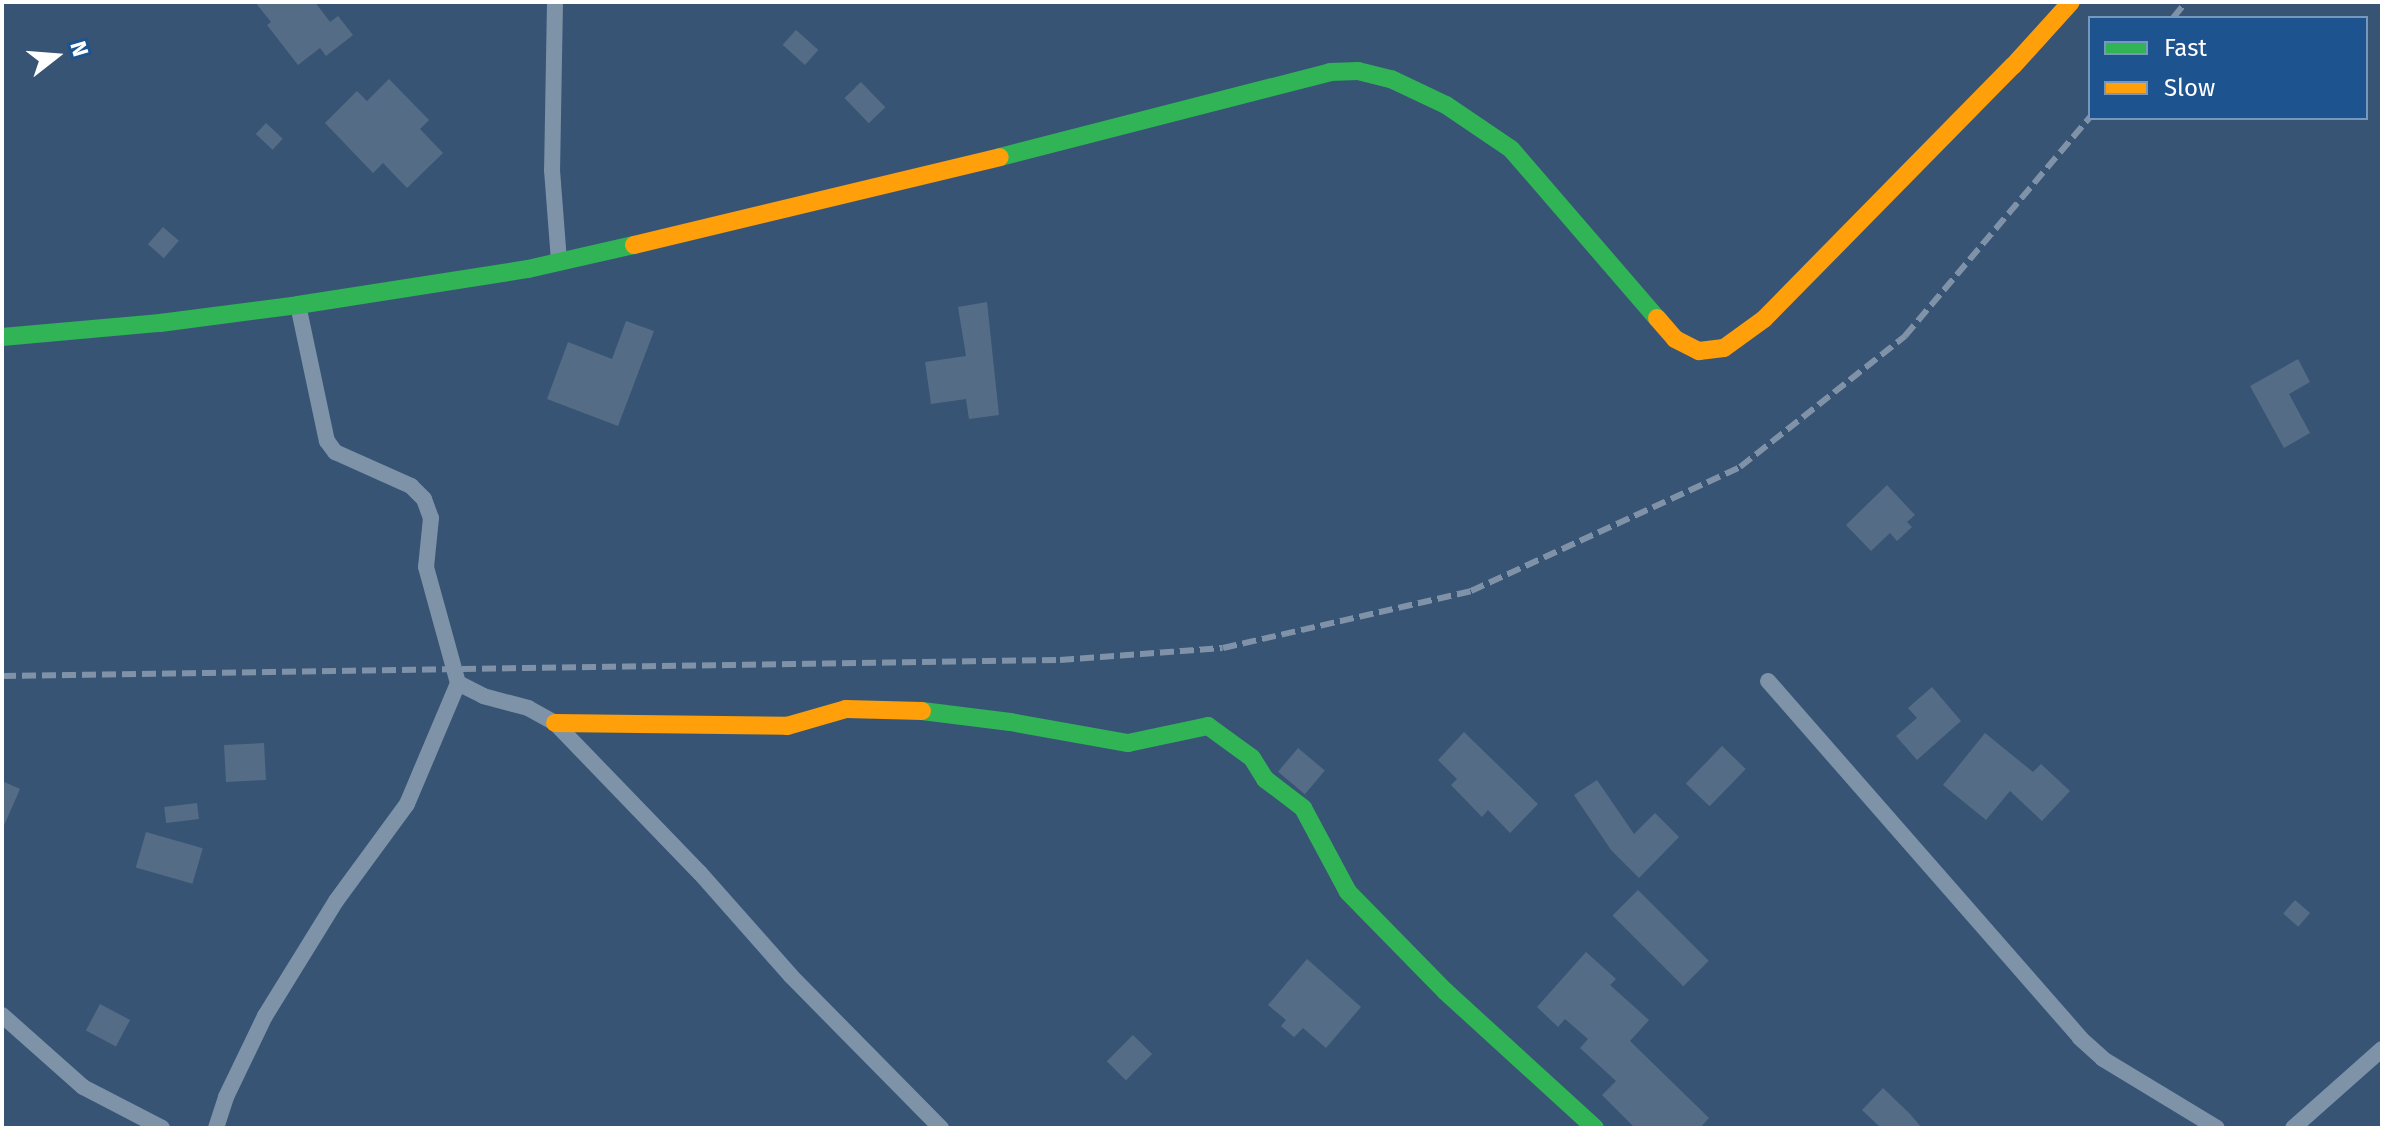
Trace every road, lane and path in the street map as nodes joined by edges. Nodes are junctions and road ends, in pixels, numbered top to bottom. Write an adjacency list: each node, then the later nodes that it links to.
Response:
1 (555, 2): 3 (street)
2 (2071, 2): 3 (street)
3 (559, 262): 4 (street)
4 (298, 305): 5 (street); 7 (street)
5 (2, 337)
6 (1768, 681): 15 (street)
7 (458, 683): 8 (street); 12 (street)
8 (555, 723): 13 (street); 14 (street)
9 (2, 1015): 11 (street)
10 (2382, 1049): 16 (street)
11 (162, 1128)
12 (216, 1128)
13 (941, 1128)
14 (1595, 1128)
15 (2217, 1128)
16 (2293, 1128)

